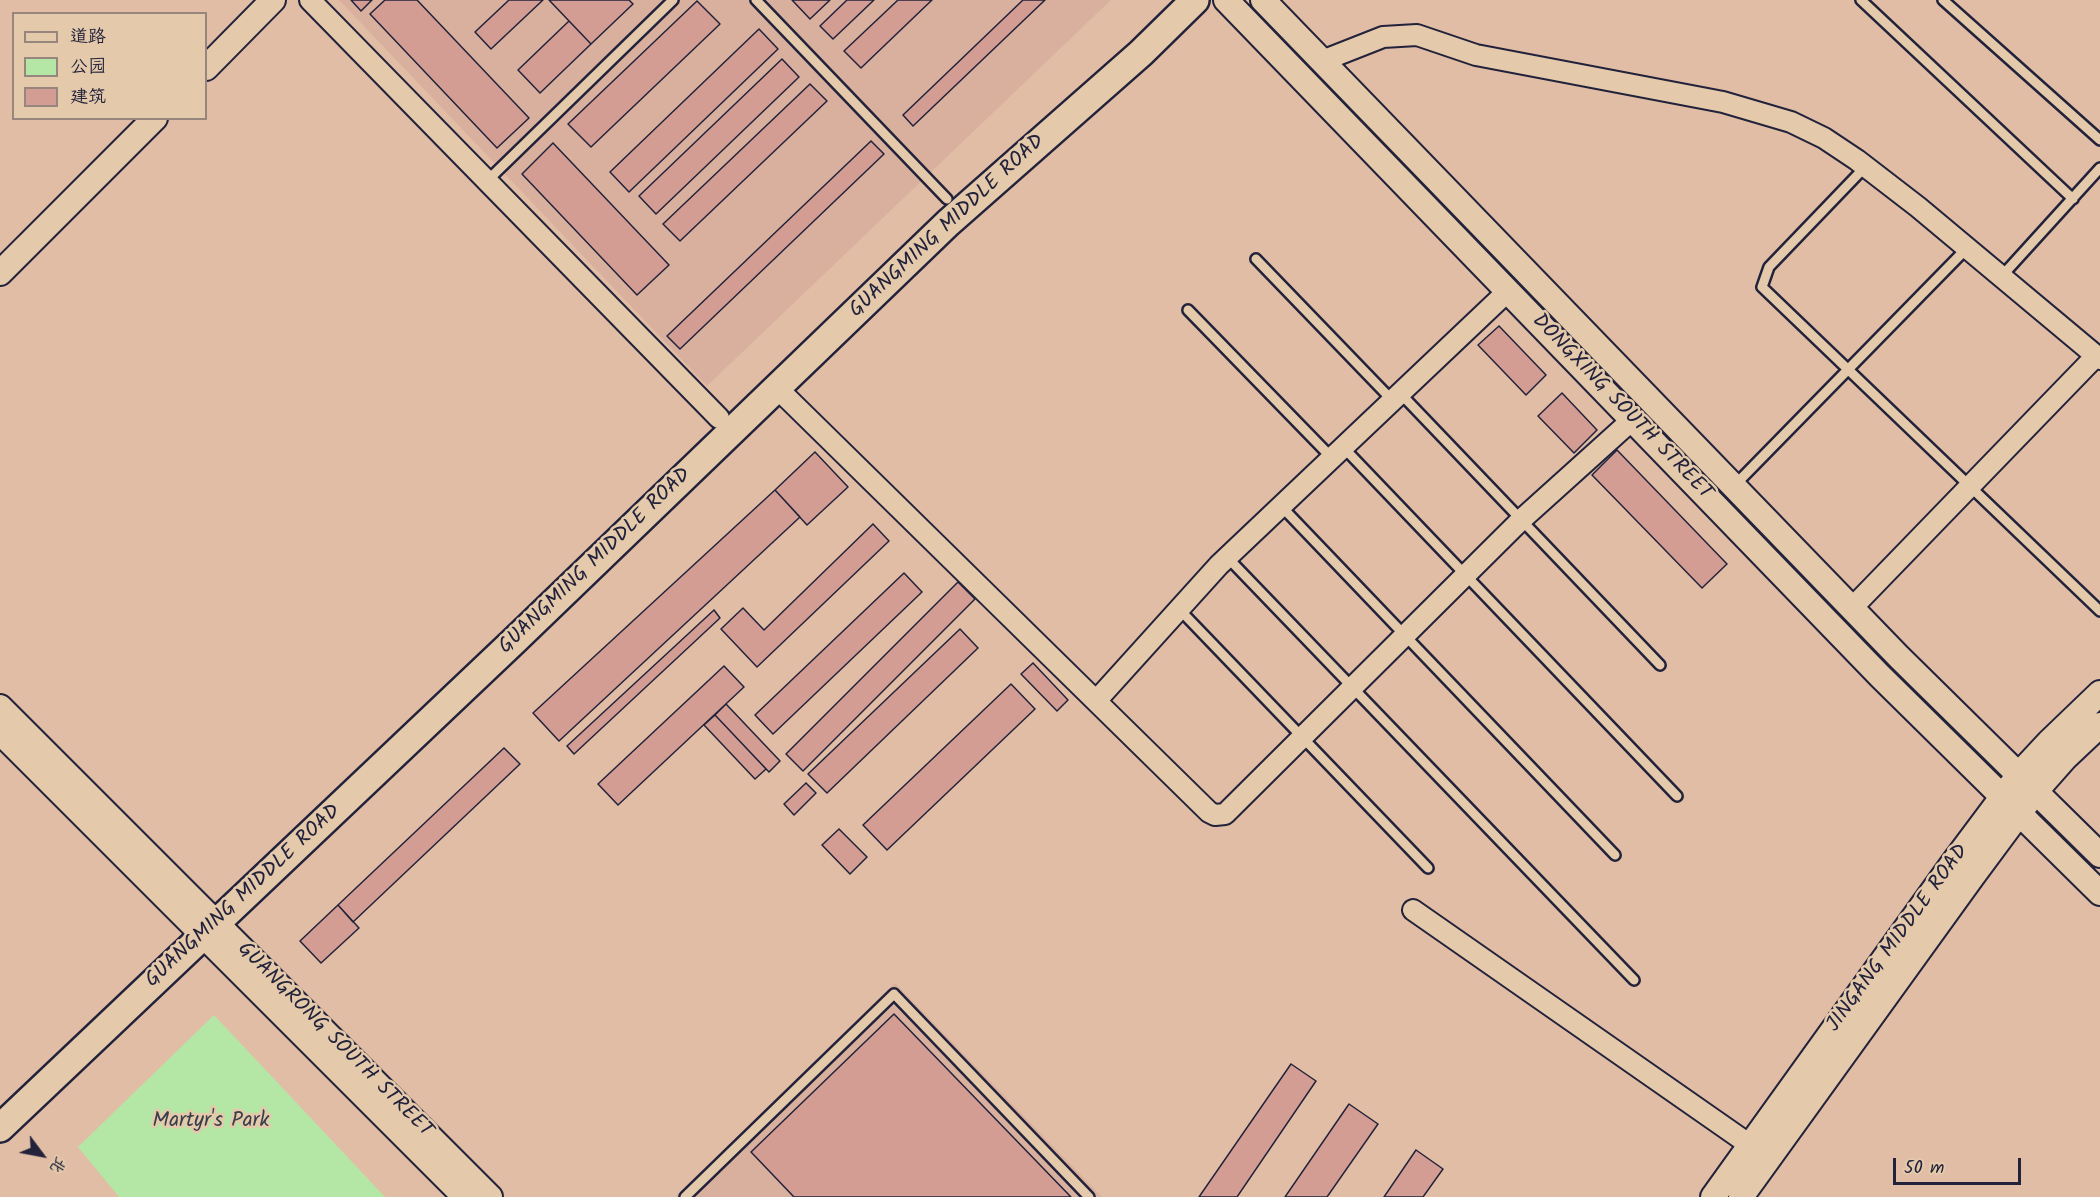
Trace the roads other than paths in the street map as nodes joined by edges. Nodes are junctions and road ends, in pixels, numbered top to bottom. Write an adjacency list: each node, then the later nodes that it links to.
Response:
1 (273, 0): 12 (street)
2 (310, 0): 17 (street)
3 (673, 0): 17 (lane)
4 (756, 0): 19 (lane)
5 (1188, 0): 19 (main road, GUANGMING MIDDLE ROAD)
6 (1195, 0): 28 (main road, GUANGMING MIDDLE ROAD)
7 (1226, 0): 24 (street, DONGXING SOUTH STREET)
8 (1263, 0): 11 (street, DONGXING SOUTH STREET)
9 (1860, 0): 18 (lane)
10 (1943, 0): 14 (lane)
11 (1322, 61): 15 (street); 34 (street, DONGXING SOUTH STREET)
12 (207, 67)
13 (153, 120): 22 (street)
14 (2100, 140)
15 (1866, 166): 20 (street); 27 (lane)
16 (2100, 168): 18 (lane)
17 (487, 181): 30 (street)
18 (2073, 199): 23 (lane)
19 (947, 200): 30 (main road, GUANGMING MIDDLE ROAD)
20 (1967, 248): 23 (street); 27 (lane)
21 (1256, 259): 29 (lane)
22 (0, 273)
23 (2001, 277): 26 (street)
24 (1508, 291): 29 (street); 31 (street, DONGXING SOUTH STREET)
25 (1188, 310): 32 (lane)
26 (2098, 357): 33 (street)
27 (1848, 369): 33 (lane); 34 (lane)
28 (777, 388): 46 (street); 59 (main road, GUANGMING MIDDLE ROAD)
29 (1396, 397): 32 (street); 36 (lane)
30 (719, 418): 59 (main road, GUANGMING MIDDLE ROAD)
31 (1632, 420): 36 (street); 53 (street, DONGXING SOUTH STREET)
32 (1337, 452): 35 (street); 38 (lane)
33 (1971, 485): 39 (street); 41 (lane)
34 (1734, 486): 39 (street, DONGXING SOUTH STREET)
35 (1281, 506): 37 (street); 42 (lane)
36 (1521, 520): 38 (street); 43 (lane)
37 (1227, 557): 40 (street); 44 (lane)
38 (1465, 576): 42 (street); 52 (lane)
39 (1852, 608): 51 (street, DONGXING SOUTH STREET)
40 (1179, 609): 46 (street); 50 (lane)
41 (2100, 611)
42 (1405, 636): 44 (street); 54 (lane)
43 (1660, 665)
44 (1352, 688): 50 (street); 60 (lane)
45 (2100, 693): 51 (street, JINGANG MIDDLE ROAD)
46 (1096, 701): 50 (street)
47 (0, 707): 59 (street, GUANGRONG SOUTH STREET)
48 (2100, 725): 51 (street, JINGANG MIDDLE ROAD)
49 (0, 732): 59 (street, GUANGRONG SOUTH STREET)
50 (1302, 738): 56 (lane)
51 (2027, 783): 53 (street, JINGANG MIDDLE ROAD); 55 (street, DONGXING SOUTH STREET)
52 (1677, 796)
53 (2011, 805): 57 (street, DONGXING SOUTH STREET); 63 (street, JINGANG MIDDLE ROAD); 69 (street, JINGANG MIDDLE ROAD)
54 (1615, 855)
55 (2100, 855)
56 (1428, 868)
57 (2100, 893)
58 (1413, 910): 63 (street)
59 (203, 923): 61 (main road, GUANGMING MIDDLE ROAD); 62 (main road, GUANGMING MIDDLE ROAD); 64 (street, GUANGRONG SOUTH STREET); 65 (street, GUANGRONG SOUTH STREET)
60 (1634, 980)
61 (0, 1103)
62 (0, 1128)
63 (1750, 1146): 68 (street, JINGANG MIDDLE ROAD)
64 (465, 1197)
65 (490, 1197)
66 (685, 1197): 67 (lane)
67 (1089, 1197)
68 (1713, 1197)
69 (1741, 1197)

